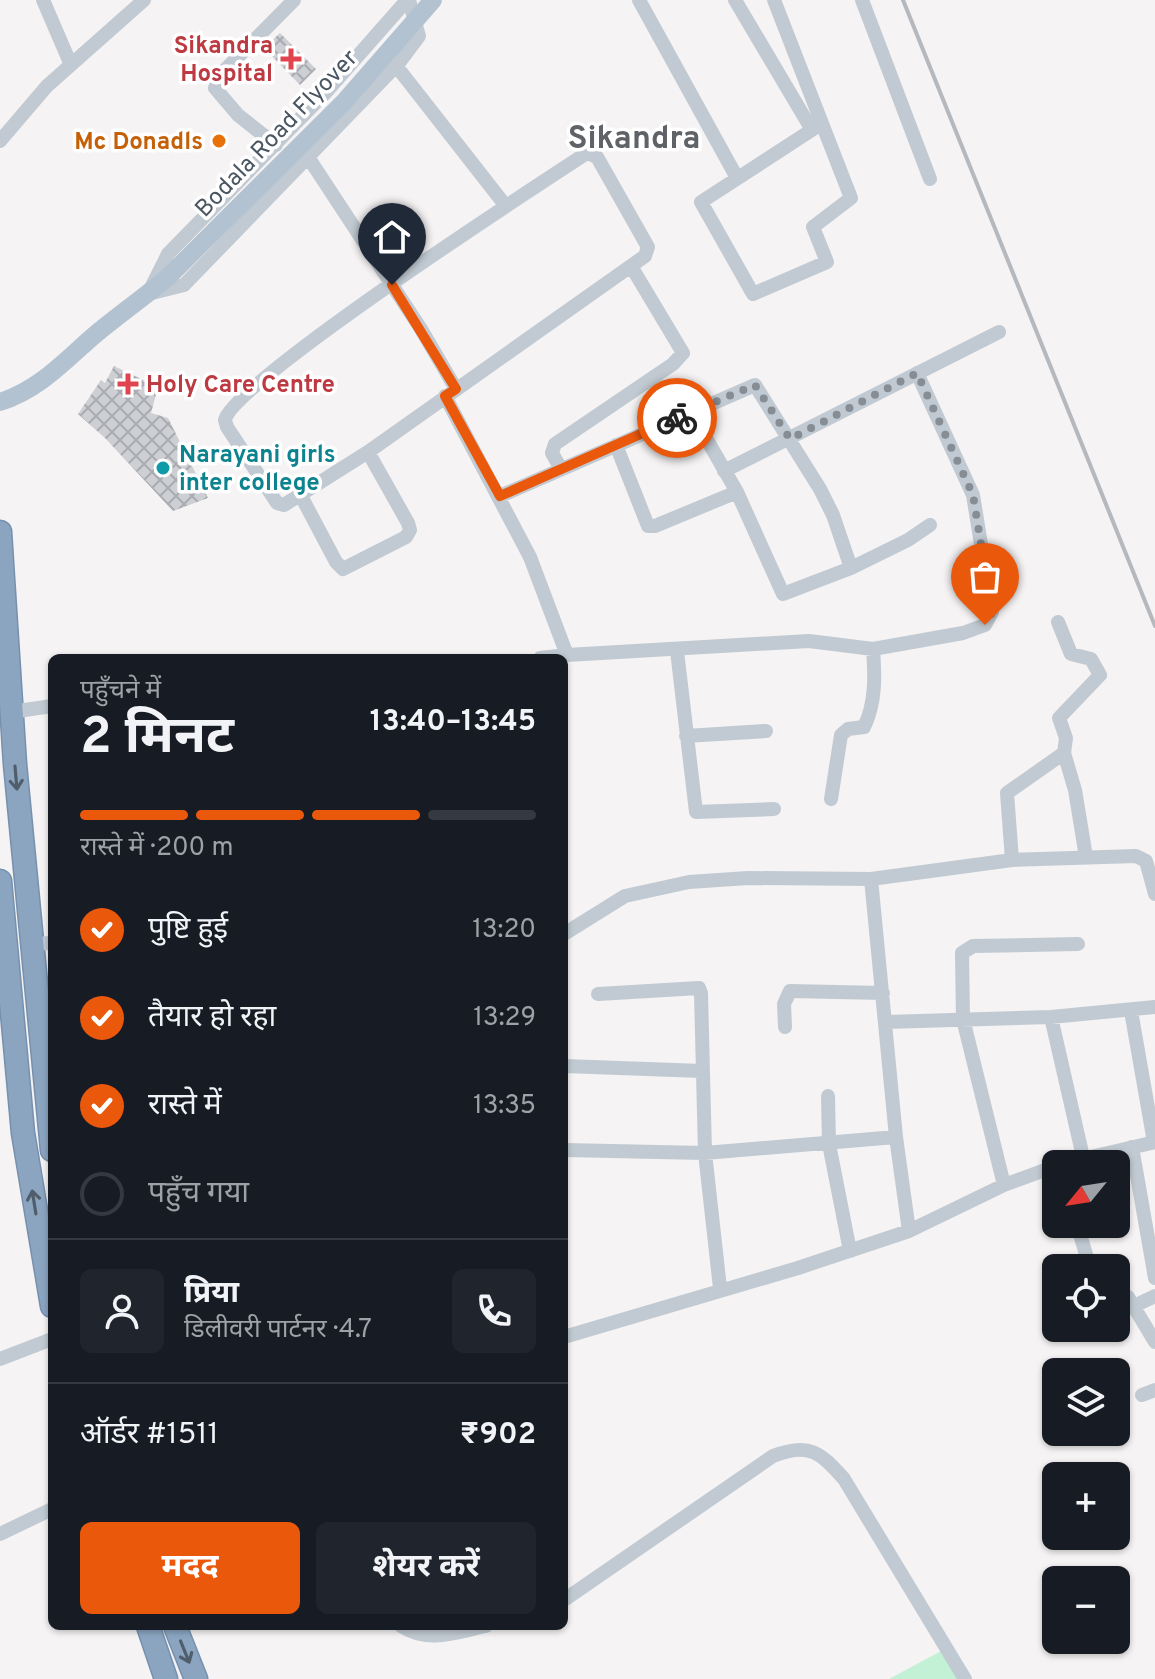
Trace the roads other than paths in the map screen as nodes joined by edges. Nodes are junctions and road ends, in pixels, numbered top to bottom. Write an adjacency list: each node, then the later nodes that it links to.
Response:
1 (43, 0): 14 (street)
2 (119, 0): 11 (street)
3 (144, 0): 11 (street)
4 (294, 0): 17 (street)
5 (408, 0): 12 (street); 13 (street)
6 (433, 0): 24 (main road, Bodala Road Flyover, bridge)
7 (639, 0): 19 (street)
8 (735, 0): 15 (street)
9 (774, 0): 15 (street)
10 (862, 0): 20 (street)
11 (125, 14): 14 (street)
12 (369, 42): 13 (street); 17 (street)
13 (398, 64): 18 (street); 21 (street)
14 (71, 65): 16 (street)
15 (816, 127): 19 (street); 19 (street)
16 (0, 141)
17 (276, 145): 24 (street)
18 (308, 157): 23 (street); 24 (street)
19 (736, 176)
20 (930, 179)
21 (505, 205): 22 (street); 23 (street)
22 (631, 266): 27 (street); 33 (street)
23 (392, 285): 27 (street); 36 (street)
24 (148, 294): 28 (main road, Bodala Road Flyover)
25 (999, 332): 26 (street)
26 (917, 373): 30 (street); 42 (street)
27 (450, 393): 32 (street); 37 (street)
28 (0, 402)
29 (691, 412): 30 (street); 31 (street); 34 (street)
30 (790, 439): 34 (street); 40 (street)
31 (616, 445): 33 (street); 35 (street)
32 (368, 452): 36 (street); 36 (street)
33 (561, 469): 37 (street)
34 (724, 471): 35 (street)
35 (737, 492): 40 (street)
36 (300, 494)
37 (500, 496): 44 (street)
38 (930, 525): 40 (street)
39 (0, 532): 47 (highway)
40 (851, 568)
41 (1058, 622): 50 (street)
42 (873, 649): 43 (street); 51 (street)
43 (677, 651): 45 (street); 49 (street)
44 (567, 654)
45 (568, 655)
46 (48, 707): 47 (street)
47 (11, 712): 59 (highway, one-way to 59)
48 (766, 731): 49 (street)
49 (686, 736): 52 (street)
50 (1064, 753): 53 (street); 54 (street)
51 (831, 799)
52 (774, 809)
53 (1086, 857): 54 (street); 57 (street)
54 (1012, 860): 55 (street)
55 (871, 879): 58 (street); 61 (street)
56 (0, 881): 87 (highway, one-way to 56)
57 (1155, 894)
58 (568, 932)
59 (42, 944): 69 (highway)
60 (1078, 944): 66 (street)
61 (883, 993): 67 (street); 68 (street)
62 (598, 994): 71 (street)
63 (1155, 1007): 64 (street)
64 (1131, 1011): 65 (street); 75 (street)
65 (1051, 1017): 66 (street); 79 (street)
66 (963, 1019): 67 (street); 83 (street)
67 (886, 1022): 74 (street)
68 (785, 1027)
69 (45, 1028): 72 (highway)
70 (568, 1066): 71 (street)
71 (702, 1071): 81 (street)
72 (48, 1080)
73 (828, 1096): 76 (street)
74 (896, 1137): 76 (street); 84 (street)
75 (1154, 1142): 77 (street)
76 (829, 1144): 81 (street); 85 (street)
77 (1132, 1147): 80 (street); 86 (street)
78 (568, 1150): 81 (street)
79 (1081, 1150)
80 (1117, 1150)
81 (705, 1153): 88 (street)
82 (1042, 1171): 83 (street)
83 (1004, 1185): 84 (street)
84 (909, 1231): 85 (street)
85 (850, 1251): 88 (street)
86 (1155, 1278)
87 (48, 1282)
88 (720, 1288): 92 (street)
89 (1155, 1296): 91 (street)
90 (1130, 1301): 91 (street)
91 (1134, 1306): 94 (street)
92 (568, 1336)
93 (48, 1341): 95 (street)
94 (1155, 1342)
95 (0, 1359)
96 (48, 1511): 97 (street)
97 (0, 1534)
98 (568, 1597): 105 (street)
99 (149, 1630): 103 (highway)
100 (177, 1630): 104 (highway, one-way to 104)
101 (407, 1630): 102 (street)
102 (467, 1630)
103 (166, 1679)
104 (196, 1679)
105 (965, 1679)

